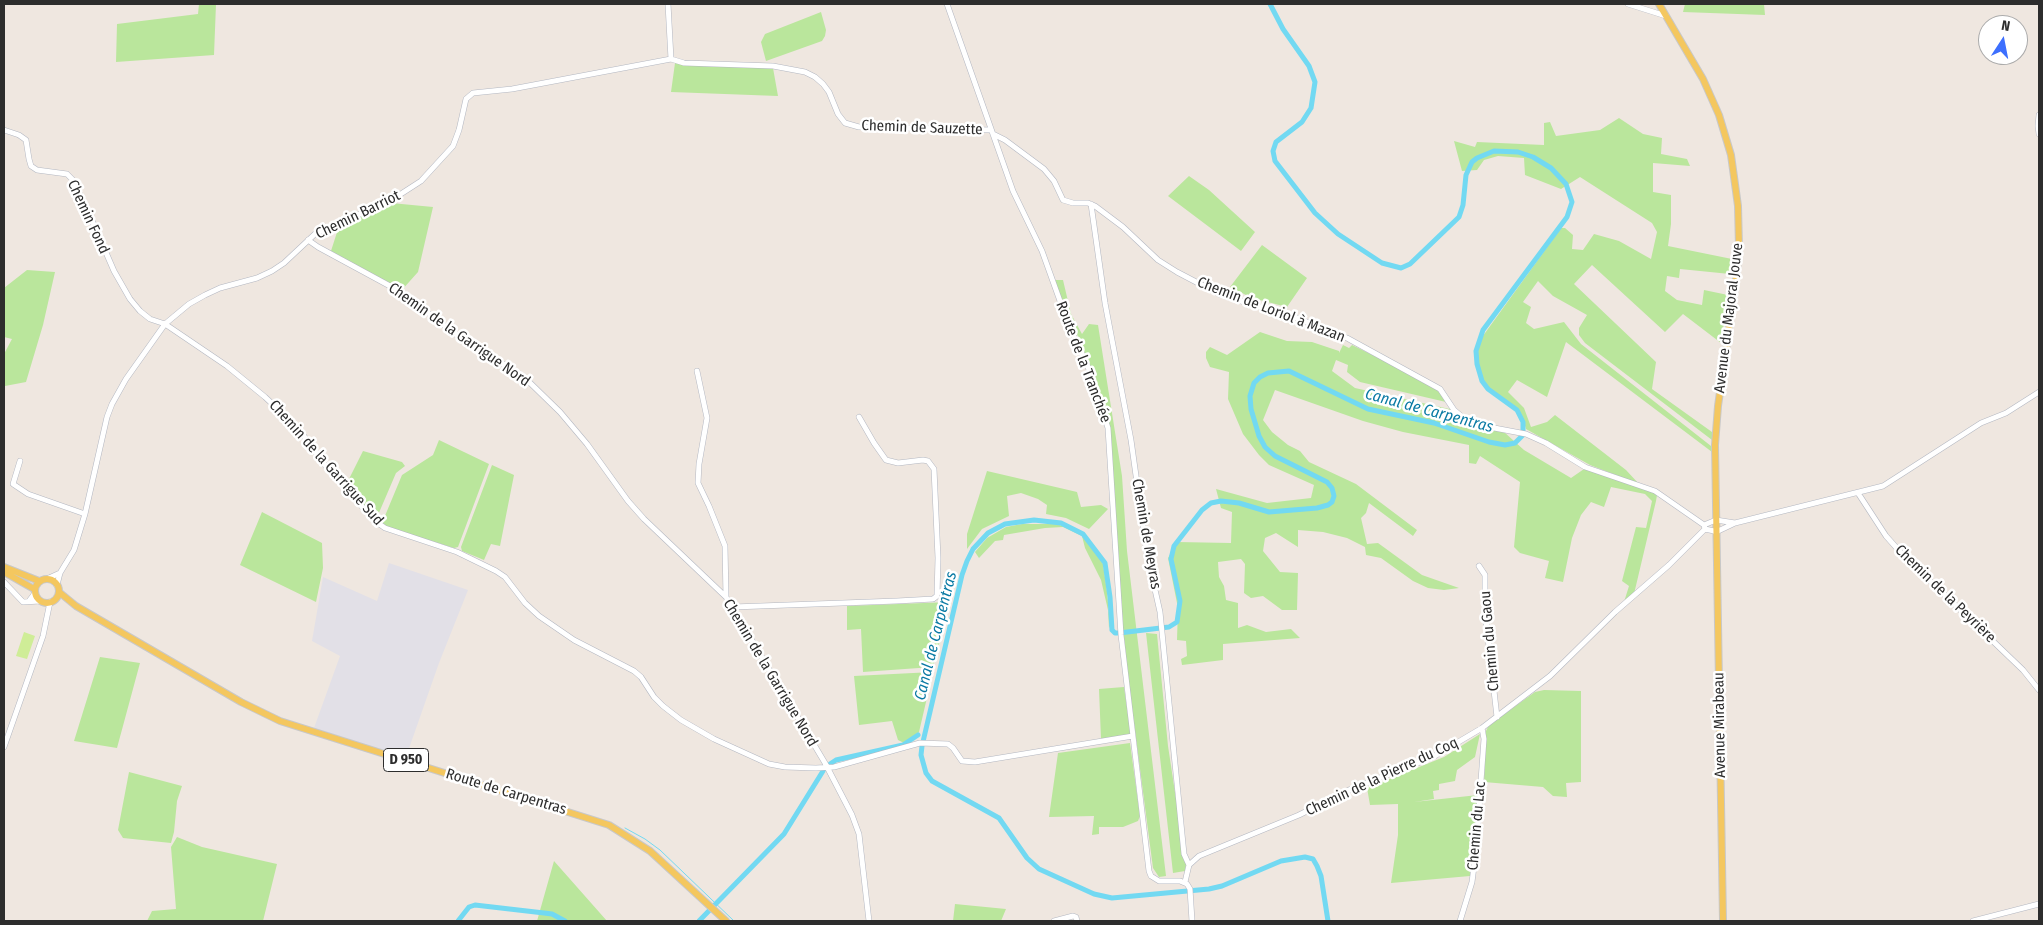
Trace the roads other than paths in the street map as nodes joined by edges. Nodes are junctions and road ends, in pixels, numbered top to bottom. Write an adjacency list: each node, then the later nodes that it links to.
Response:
1 (667, 4): 6 (street)
2 (947, 4): 9 (street, Route de la Tranchée)
3 (1628, 4): 5 (street)
4 (1659, 4): 5 (main road, Avenue du Majoral Jouve)
5 (1666, 16): 20 (main road, Avenue du Majoral Jouve)
6 (671, 59): 9 (street, Chemin de Sauzette); 12 (street, Chemin Barriot)
7 (2039, 115): 10 (street)
8 (4, 130): 13 (street, Chemin Fond)
9 (992, 132): 11 (street, Chemin de Loriol à Mazan); 43 (street, Route de la Tranchée)
10 (2039, 134)
11 (1091, 204): 22 (street, Chemin de Loriol à Mazan); 46 (street, Chemin de Meyras)
12 (308, 240): 13 (street, Chemin Barriot); 33 (street, Chemin de la Garrigue Nord)
13 (164, 324): 19 (street, Chemin Barriot); 45 (street, Chemin de la Garrigue Sud)
14 (697, 371): 33 (street)
15 (2039, 392): 18 (street)
16 (859, 417): 38 (street)
17 (20, 461): 19 (street)
18 (1858, 493): 21 (street); 40 (street, Chemin de la Peyrière)
19 (85, 514): 27 (street, Chemin Barriot)
20 (1716, 520): 21 (street); 22 (street); 23 (main road, Avenue du Majoral Jouve)
21 (1735, 523): 23 (street)
22 (1705, 527): 23 (street, Chemin de Loriol à Mazan); 41 (street, Chemin de la Pierre du Coq)
23 (1716, 531): 55 (main road, Avenue Mirabeau)
24 (1478, 566): 41 (street, Chemin du Gaou)
25 (4, 567): 29 (main road)
26 (4, 572): 32 (main road)
27 (60, 573): 28 (street); 31 (street, Chemin Barriot)
28 (49, 578): 29 (main road); 31 (main road, D 950)
29 (39, 581): 32 (main road)
30 (4, 582): 36 (street)
31 (58, 588): 35 (main road); 37 (main road, D 950)
32 (34, 591): 34 (main road); 36 (street)
33 (726, 597): 38 (street, Chemin de la Garrigue Nord)
34 (41, 601): 35 (main road, D 950); 36 (street); 39 (street)
35 (53, 601): 37 (main road, D 950); 39 (street)
36 (29, 602)
37 (76, 606): 49 (main road, Route de Carpentras / D 950)
38 (733, 606): 45 (street, Chemin de la Garrigue Nord)
39 (46, 615): 44 (street)
40 (2039, 690)
41 (1497, 717): 42 (street, Chemin de la Pierre du Coq)
42 (1482, 728): 46 (street, Chemin de la Pierre du Coq); 54 (street, Chemin du Lac)
43 (1133, 738): 45 (street, Chemin de la Garrigue Sud); 47 (street, Route de la Tranchée)
44 (4, 747)
45 (827, 767): 50 (street, Chemin de la Garrigue Nord)
46 (1189, 865): 47 (street)
47 (1185, 882): 53 (street)
48 (2039, 904): 56 (street)
49 (726, 921)
50 (869, 921)
51 (1054, 921): 52 (street)
52 (1077, 921)
53 (1192, 921)
54 (1460, 921)
55 (1723, 921)
56 (1973, 921)

